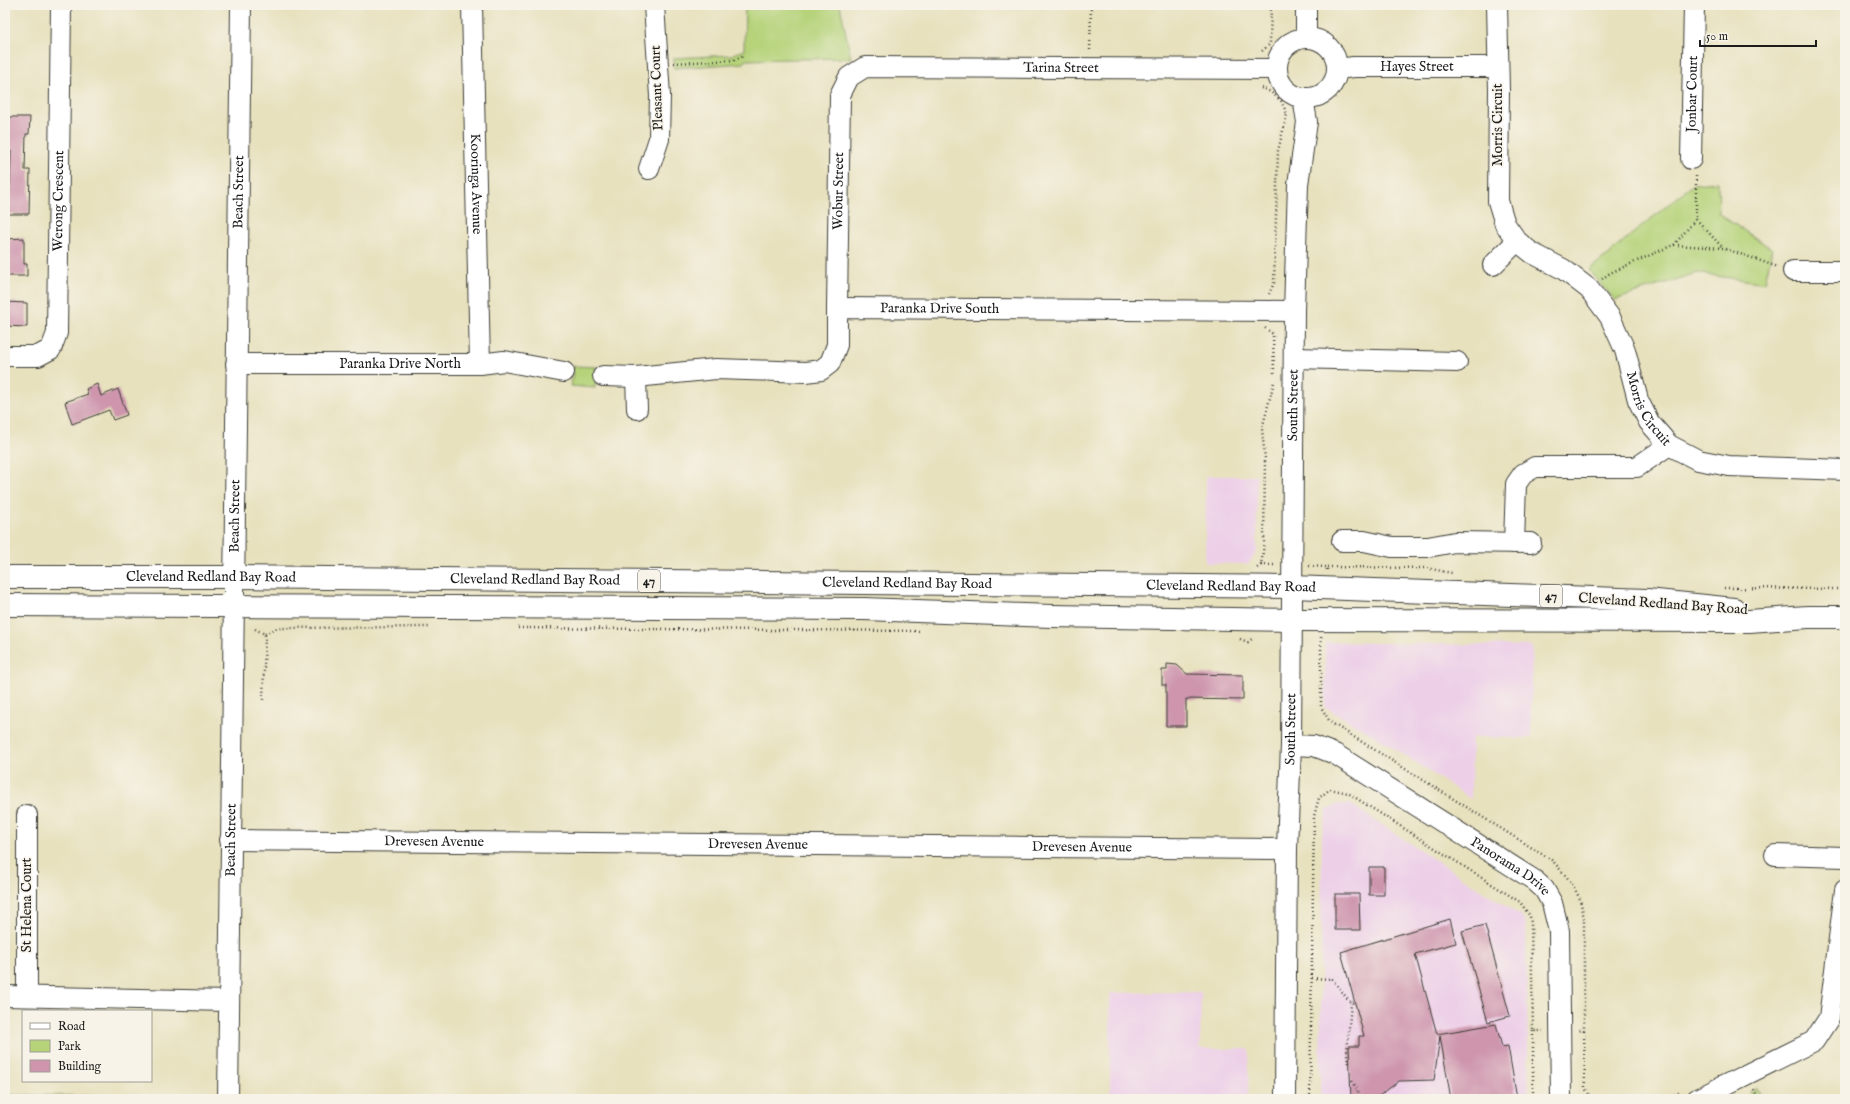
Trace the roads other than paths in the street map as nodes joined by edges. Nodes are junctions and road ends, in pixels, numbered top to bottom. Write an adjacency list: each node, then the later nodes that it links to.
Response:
1 (62, 5): 22 (street, Werong Crescent)
2 (240, 5): 25 (street, Beach Street)
3 (472, 5): 26 (street, Kooringa Avenue)
4 (654, 5): 15 (street, Pleasant Court)
5 (1306, 5): 8 (street)
6 (1497, 5): 9 (street, Morris Circuit)
7 (1694, 5): 14 (street, Jonbar Court)
8 (1306, 37): 10 (street); 11 (street)
9 (1497, 67): 11 (street, Hayes Street); 16 (street, Morris Circuit)
10 (1268, 69): 12 (street, Tarina Street); 13 (street)
11 (1337, 69): 13 (street)
12 (849, 77): 20 (street, Wobur Street)
13 (1303, 98): 21 (street, South Street)
14 (1691, 159)
15 (649, 170)
16 (1517, 241): 17 (street); 31 (street, Morris Circuit)
17 (1493, 265)
18 (1793, 271): 19 (street)
19 (1845, 271)
20 (837, 308): 21 (street, Paranka Drive South); 29 (street)
21 (1294, 311): 23 (street, South Street)
22 (5, 356)
23 (1294, 358): 24 (street, South Street); 36 (street, South Street)
24 (1457, 362)
25 (236, 364): 26 (street, Paranka Drive North); 35 (street, Beach Street)
26 (480, 364): 27 (street, Paranka Drive North)
27 (564, 372)
28 (603, 376): 29 (street)
29 (636, 377): 30 (street)
30 (637, 409)
31 (1669, 446): 32 (street, Morris Circuit); 33 (street)
32 (1845, 470)
33 (1342, 541)
34 (5, 577): 35 (highway, Cleveland Redland Bay Road / 47)
35 (233, 577): 36 (highway, Cleveland Redland Bay Road / 47); 38 (street, Beach Street)
36 (1292, 587): 39 (highway, Cleveland Redland Bay Road / 47); 41 (street, South Street)
37 (5, 605): 38 (highway, Cleveland Redland Bay Road / 47)
38 (233, 606): 41 (highway, Cleveland Redland Bay Road / 47); 44 (street, Beach Street)
39 (1808, 616): 40 (highway, Cleveland Redland Bay Road / 47); 41 (highway, Cleveland Redland Bay Road / 47)
40 (1845, 617)
41 (1292, 620): 42 (street, South Street)
42 (1291, 745): 45 (street, South Street); 55 (street, Panorama Drive)
43 (27, 815): 50 (street, St Helena Court)
44 (230, 840): 45 (street, Drevesen Avenue); 51 (street, Beach Street)
45 (1287, 849): 54 (street, South Street)
46 (1775, 855): 47 (street)
47 (1845, 857)
48 (1845, 890): 52 (street)
49 (5, 996): 50 (street)
50 (27, 996): 51 (street)
51 (228, 1001): 53 (street, Beach Street)
52 (1690, 1095)
53 (228, 1099)
54 (1285, 1099)
55 (1561, 1099)

